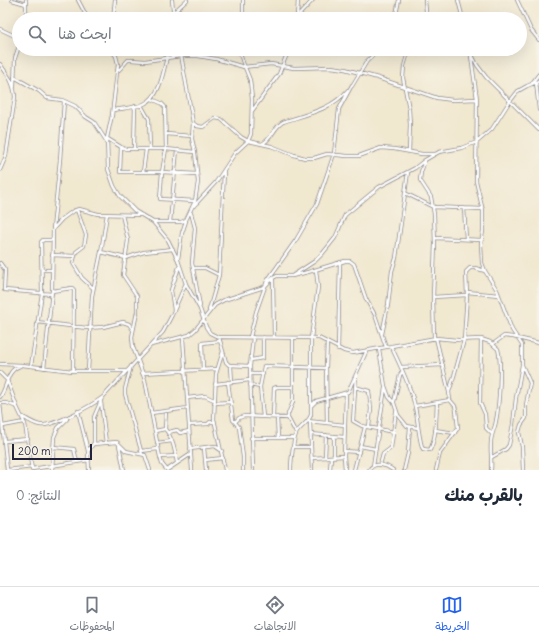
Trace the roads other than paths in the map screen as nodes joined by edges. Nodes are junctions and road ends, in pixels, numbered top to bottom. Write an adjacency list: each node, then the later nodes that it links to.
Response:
1 (12, 0): 14 (street)
2 (26, 0): 14 (street)
3 (78, 0): 16 (street)
4 (114, 0): 17 (street)
5 (172, 0): 18 (street)
6 (187, 0): 19 (street)
7 (244, 0): 20 (street)
8 (298, 0): 21 (street)
9 (313, 0): 22 (street)
10 (399, 0): 23 (street)
11 (425, 0): 24 (street)
12 (458, 0): 25 (street)
13 (517, 0): 26 (street)
14 (26, 4): 15 (street)
15 (26, 12)
16 (84, 12)
17 (113, 12)
18 (174, 12)
19 (175, 12)
20 (243, 12)
21 (297, 12)
22 (302, 12)
23 (396, 12)
24 (426, 12)
25 (461, 12)
26 (523, 12)
27 (527, 21): 30 (street)
28 (0, 29): 29 (street)
29 (12, 35)
30 (539, 40)
31 (16, 56): 47 (street)
32 (115, 56): 44 (street)
33 (181, 56): 40 (street); 43 (street); 62 (street)
34 (241, 56): 43 (street)
35 (286, 56): 42 (street)
36 (372, 56): 45 (street)
37 (407, 56): 51 (street)
38 (471, 56): 54 (street)
39 (473, 56): 55 (street)
40 (167, 57): 44 (street); 53 (street)
41 (0, 64): 52 (street)
42 (282, 66): 43 (street); 45 (street); 61 (street)
43 (244, 67): 61 (street)
44 (118, 70): 59 (street)
45 (360, 73): 50 (street); 51 (street)
46 (539, 74): 49 (street)
47 (14, 77): 52 (street); 56 (street)
48 (538, 82): 49 (street); 60 (street)
49 (532, 84): 55 (street)
50 (352, 86): 69 (street); 78 (street)
51 (404, 87): 54 (street); 77 (street)
52 (14, 88): 81 (street)
53 (152, 99): 57 (street); 64 (street)
54 (477, 99): 68 (street)
55 (511, 100): 63 (street); 68 (street)
56 (64, 101): 66 (street); 103 (street)
57 (141, 105): 58 (street); 73 (street)
58 (135, 106): 59 (street); 71 (street)
59 (113, 110): 66 (street)
60 (539, 110)
61 (251, 112): 67 (street)
62 (193, 123): 65 (street); 67 (street)
63 (539, 130)
64 (166, 134): 65 (street); 74 (street)
65 (192, 136): 76 (street)
66 (107, 141): 70 (street); 99 (street)
67 (248, 141): 69 (street); 86 (street)
68 (477, 142): 79 (street); 94 (street)
69 (262, 144): 78 (street)
70 (121, 147): 71 (street); 83 (street)
71 (134, 149): 72 (street)
72 (146, 149): 73 (street); 83 (street)
73 (150, 149): 74 (street)
74 (166, 149): 75 (street); 84 (street)
75 (178, 150): 76 (street); 85 (street)
76 (195, 152): 87 (street)
77 (409, 152): 78 (street); 79 (street)
78 (334, 154): 126 (street)
79 (435, 154): 80 (street)
80 (425, 160): 82 (street); 91 (street)
81 (0, 170)
82 (408, 171): 88 (street); 123 (street)
83 (143, 172): 84 (street)
84 (162, 172): 85 (street); 89 (street)
85 (175, 172): 87 (street); 89 (street)
86 (224, 172): 92 (street); 122 (street)
87 (197, 174): 90 (street)
88 (405, 193): 91 (street); 142 (street)
89 (173, 200): 90 (street); 102 (street)
90 (195, 201): 92 (street)
91 (433, 207): 93 (street); 104 (street)
92 (193, 208): 96 (street)
93 (464, 208): 94 (street); 105 (street)
94 (483, 209): 107 (street)
95 (77, 210): 97 (street); 103 (street); 111 (street)
96 (191, 212): 100 (street); 117 (street)
97 (107, 214): 98 (street); 109 (street)
98 (122, 215): 99 (street); 112 (street)
99 (142, 215): 101 (street)
100 (186, 220): 102 (street); 113 (street)
101 (153, 222): 102 (street); 108 (street)
102 (170, 222)
103 (52, 229): 106 (street)
104 (435, 238): 105 (street); 132 (street)
105 (466, 239): 107 (street)
106 (53, 240): 110 (street); 118 (street)
107 (481, 240): 121 (street)
108 (172, 249): 112 (street); 113 (street)
109 (101, 252): 112 (street); 127 (street)
110 (52, 255): 111 (street); 119 (street)
111 (75, 256): 127 (street)
112 (126, 258): 141 (street)
113 (178, 260): 116 (street)
114 (340, 262): 120 (street); 142 (street); 161 (street)
115 (0, 264): 128 (street)
116 (179, 266): 125 (street); 134 (street)
117 (194, 268): 122 (street); 133 (street)
118 (42, 270): 119 (street); 128 (street)
119 (52, 270): 129 (street)
120 (316, 270): 123 (street); 149 (street)
121 (485, 271): 130 (street); 131 (street)
122 (219, 275): 135 (street)
123 (292, 276): 124 (street)
124 (272, 278): 126 (street); 146 (street)
125 (186, 284): 133 (street); 134 (street)
126 (264, 287): 135 (street); 144 (street)
127 (93, 288): 140 (street)
128 (42, 293): 129 (street); 137 (street)
129 (52, 293): 138 (street); 139 (street)
130 (467, 293): 131 (street); 132 (street); 152 (street)
131 (500, 295): 151 (street)
132 (433, 297): 150 (street)
133 (200, 309): 136 (street)
134 (174, 310): 158 (street)
135 (209, 311): 136 (street)
136 (203, 320): 143 (street); 147 (street)
137 (37, 322): 138 (street); 171 (street)
138 (48, 323): 139 (street); 177 (street)
139 (74, 326): 140 (street); 183 (street)
140 (91, 327): 141 (street); 184 (street)
141 (133, 330): 165 (street)
142 (382, 335): 160 (street)
143 (219, 337): 144 (street); 154 (street)
144 (251, 337): 145 (street); 166 (street)
145 (263, 337): 146 (street); 166 (street)
146 (274, 337): 148 (street)
147 (183, 338): 158 (street); 181 (street)
148 (293, 338): 149 (street); 175 (street)
149 (311, 338): 155 (street); 178 (street)
150 (435, 338): 152 (street); 159 (street); 169 (street)
151 (518, 338): 156 (street); 157 (street); 170 (street)
152 (464, 340): 153 (street); 202 (street)
153 (481, 340): 157 (street); 253 (street)
154 (220, 341): 163 (street); 182 (street)
155 (327, 342): 161 (street); 179 (street)
156 (539, 343)
157 (492, 344): 253 (street)
158 (151, 345): 165 (street)
159 (391, 346): 160 (street); 176 (street)
160 (386, 347): 162 (street)
161 (338, 348): 164 (street)
162 (379, 349): 164 (street); 198 (street)
163 (223, 350): 173 (street); 180 (street)
164 (367, 350): 191 (street)
165 (137, 360): 172 (street); 188 (street)
166 (252, 360): 174 (street)
167 (0, 364): 168 (street)
168 (22, 365): 171 (street); 192 (street)
169 (442, 365): 176 (street); 202 (street)
170 (522, 365): 285 (street); 317 (street)
171 (31, 366): 177 (street)
172 (131, 366): 185 (street); 277 (street)
173 (231, 366): 174 (street); 195 (street)
174 (250, 366): 189 (street)
175 (292, 367): 178 (street); 190 (street); 200 (street)
176 (400, 367): 186 (street)
177 (44, 368): 183 (street)
178 (312, 368): 179 (street); 215 (street)
179 (326, 368): 207 (street)
180 (218, 369): 182 (street); 196 (street)
181 (185, 370): 182 (street); 188 (street); 206 (street)
182 (203, 370)
183 (73, 371): 184 (street)
184 (88, 371): 185 (street)
185 (126, 371): 204 (street)
186 (402, 372): 214 (street); 216 (street)
187 (0, 373): 192 (street)
188 (142, 373): 222 (street)
189 (250, 374): 190 (street); 193 (street)
190 (263, 374): 199 (street)
191 (356, 375): 201 (street); 203 (street)
192 (7, 380): 205 (street); 217 (street)
193 (250, 380): 195 (street); 197 (street)
194 (228, 382): 195 (street); 196 (street); 211 (street)
195 (232, 382)
196 (215, 384): 210 (street)
197 (250, 385): 199 (street); 223 (street)
198 (385, 386): 214 (street); 243 (street)
199 (260, 387): 226 (street)
200 (293, 387): 227 (street); 229 (street)
201 (355, 387): 238 (street); 239 (street)
202 (449, 392): 208 (street)
203 (346, 393): 207 (street); 236 (street)
204 (103, 397): 209 (street); 220 (street)
205 (0, 398)
206 (187, 398): 210 (street); 218 (street)
207 (327, 398): 215 (street); 234 (street)
208 (450, 400): 212 (street); 250 (street)
209 (101, 402): 262 (street); 264 (street)
210 (214, 402): 211 (street); 232 (street)
211 (230, 402): 233 (street)
212 (437, 402): 216 (street); 244 (street)
213 (0, 403): 217 (street); 237 (street)
214 (394, 403): 219 (street)
215 (311, 406): 230 (street)
216 (415, 406): 241 (street)
217 (17, 407): 224 (street)
218 (188, 408): 221 (street); 235 (street)
219 (396, 410): 240 (street); 248 (street)
220 (78, 411): 225 (street); 274 (street)
221 (166, 411): 222 (street); 242 (street)
222 (151, 413): 245 (street)
223 (251, 416): 226 (street); 233 (street); 256 (street)
224 (22, 417): 225 (street); 231 (street)
225 (68, 417): 267 (street)
226 (263, 417): 227 (street)
227 (273, 417): 228 (street)
228 (277, 417): 229 (street); 257 (street)
229 (288, 418): 249 (street)
230 (309, 421): 234 (street); 249 (street); 251 (street)
231 (24, 422): 237 (street); 259 (street)
232 (215, 422): 235 (street); 275 (street)
233 (235, 422): 305 (street)
234 (327, 423): 236 (street)
235 (189, 425): 246 (street)
236 (345, 425): 255 (street)
237 (3, 426): 260 (street)
238 (365, 427): 239 (street); 266 (street)
239 (369, 427): 243 (street)
240 (410, 428): 241 (street); 314 (street)
241 (418, 428): 244 (street)
242 (165, 429): 245 (street); 247 (street)
243 (379, 429): 248 (street); 273 (street)
244 (435, 430): 250 (street)
245 (154, 431): 263 (street)
246 (189, 431): 247 (street); 272 (street)
247 (169, 432): 261 (street)
248 (394, 432): 292 (street)
249 (296, 433): 258 (street)
250 (455, 433): 315 (street)
251 (310, 434): 252 (street); 269 (street)
252 (326, 435): 254 (street); 283 (street)
253 (492, 435): 285 (street)
254 (334, 436): 255 (street); 284 (street)
255 (344, 436): 276 (street)
256 (251, 438): 257 (street); 306 (street)
257 (278, 438): 258 (street)
258 (295, 438): 268 (street)
259 (28, 439): 260 (street); 295 (street)
260 (5, 441): 296 (street)
261 (172, 441): 263 (street); 280 (street)
262 (106, 443): 264 (street); 265 (street)
263 (157, 443): 271 (street)
264 (93, 444): 274 (street)
265 (118, 444): 277 (street); 299 (street)
266 (360, 446): 273 (street); 278 (street)
267 (53, 447): 290 (street); 293 (street)
268 (294, 447): 269 (street); 307 (street)
269 (311, 447): 287 (street)
270 (204, 448): 272 (street); 275 (street); 289 (street)
271 (158, 449): 277 (street); 282 (street)
272 (190, 449): 279 (street)
273 (376, 449): 294 (street)
274 (88, 451): 288 (street)
275 (222, 451): 286 (street)
276 (344, 451): 278 (street); 281 (street)
277 (141, 452): 300 (street)
278 (359, 452): 311 (street)
279 (191, 454): 291 (street); 302 (street)
280 (176, 456): 282 (street); 291 (street)
281 (344, 456): 284 (street); 310 (street)
282 (160, 457): 301 (street)
283 (325, 457): 284 (street); 287 (street)
284 (332, 457): 309 (street)
285 (492, 457): 316 (street)
286 (223, 458): 289 (street); 304 (street)
287 (312, 458): 308 (street)
288 (89, 460): 290 (street); 298 (street)
289 (205, 460): 303 (street)
290 (77, 462): 293 (street)
291 (178, 463): 301 (street)
292 (380, 465): 294 (street); 313 (street)
293 (52, 466): 295 (street); 297 (street)
294 (373, 466): 312 (street)
295 (32, 469): 296 (street)
296 (7, 470)
297 (52, 470)
298 (89, 470)
299 (124, 470)
300 (150, 470)
301 (167, 470)
302 (192, 470)
303 (206, 470)
304 (225, 470)
305 (244, 470)
306 (253, 470)
307 (291, 470)
308 (312, 470)
309 (330, 470)
310 (345, 470)
311 (354, 470)
312 (369, 470)
313 (393, 470)
314 (404, 470)
315 (436, 470)
316 (491, 470)
317 (523, 470)

